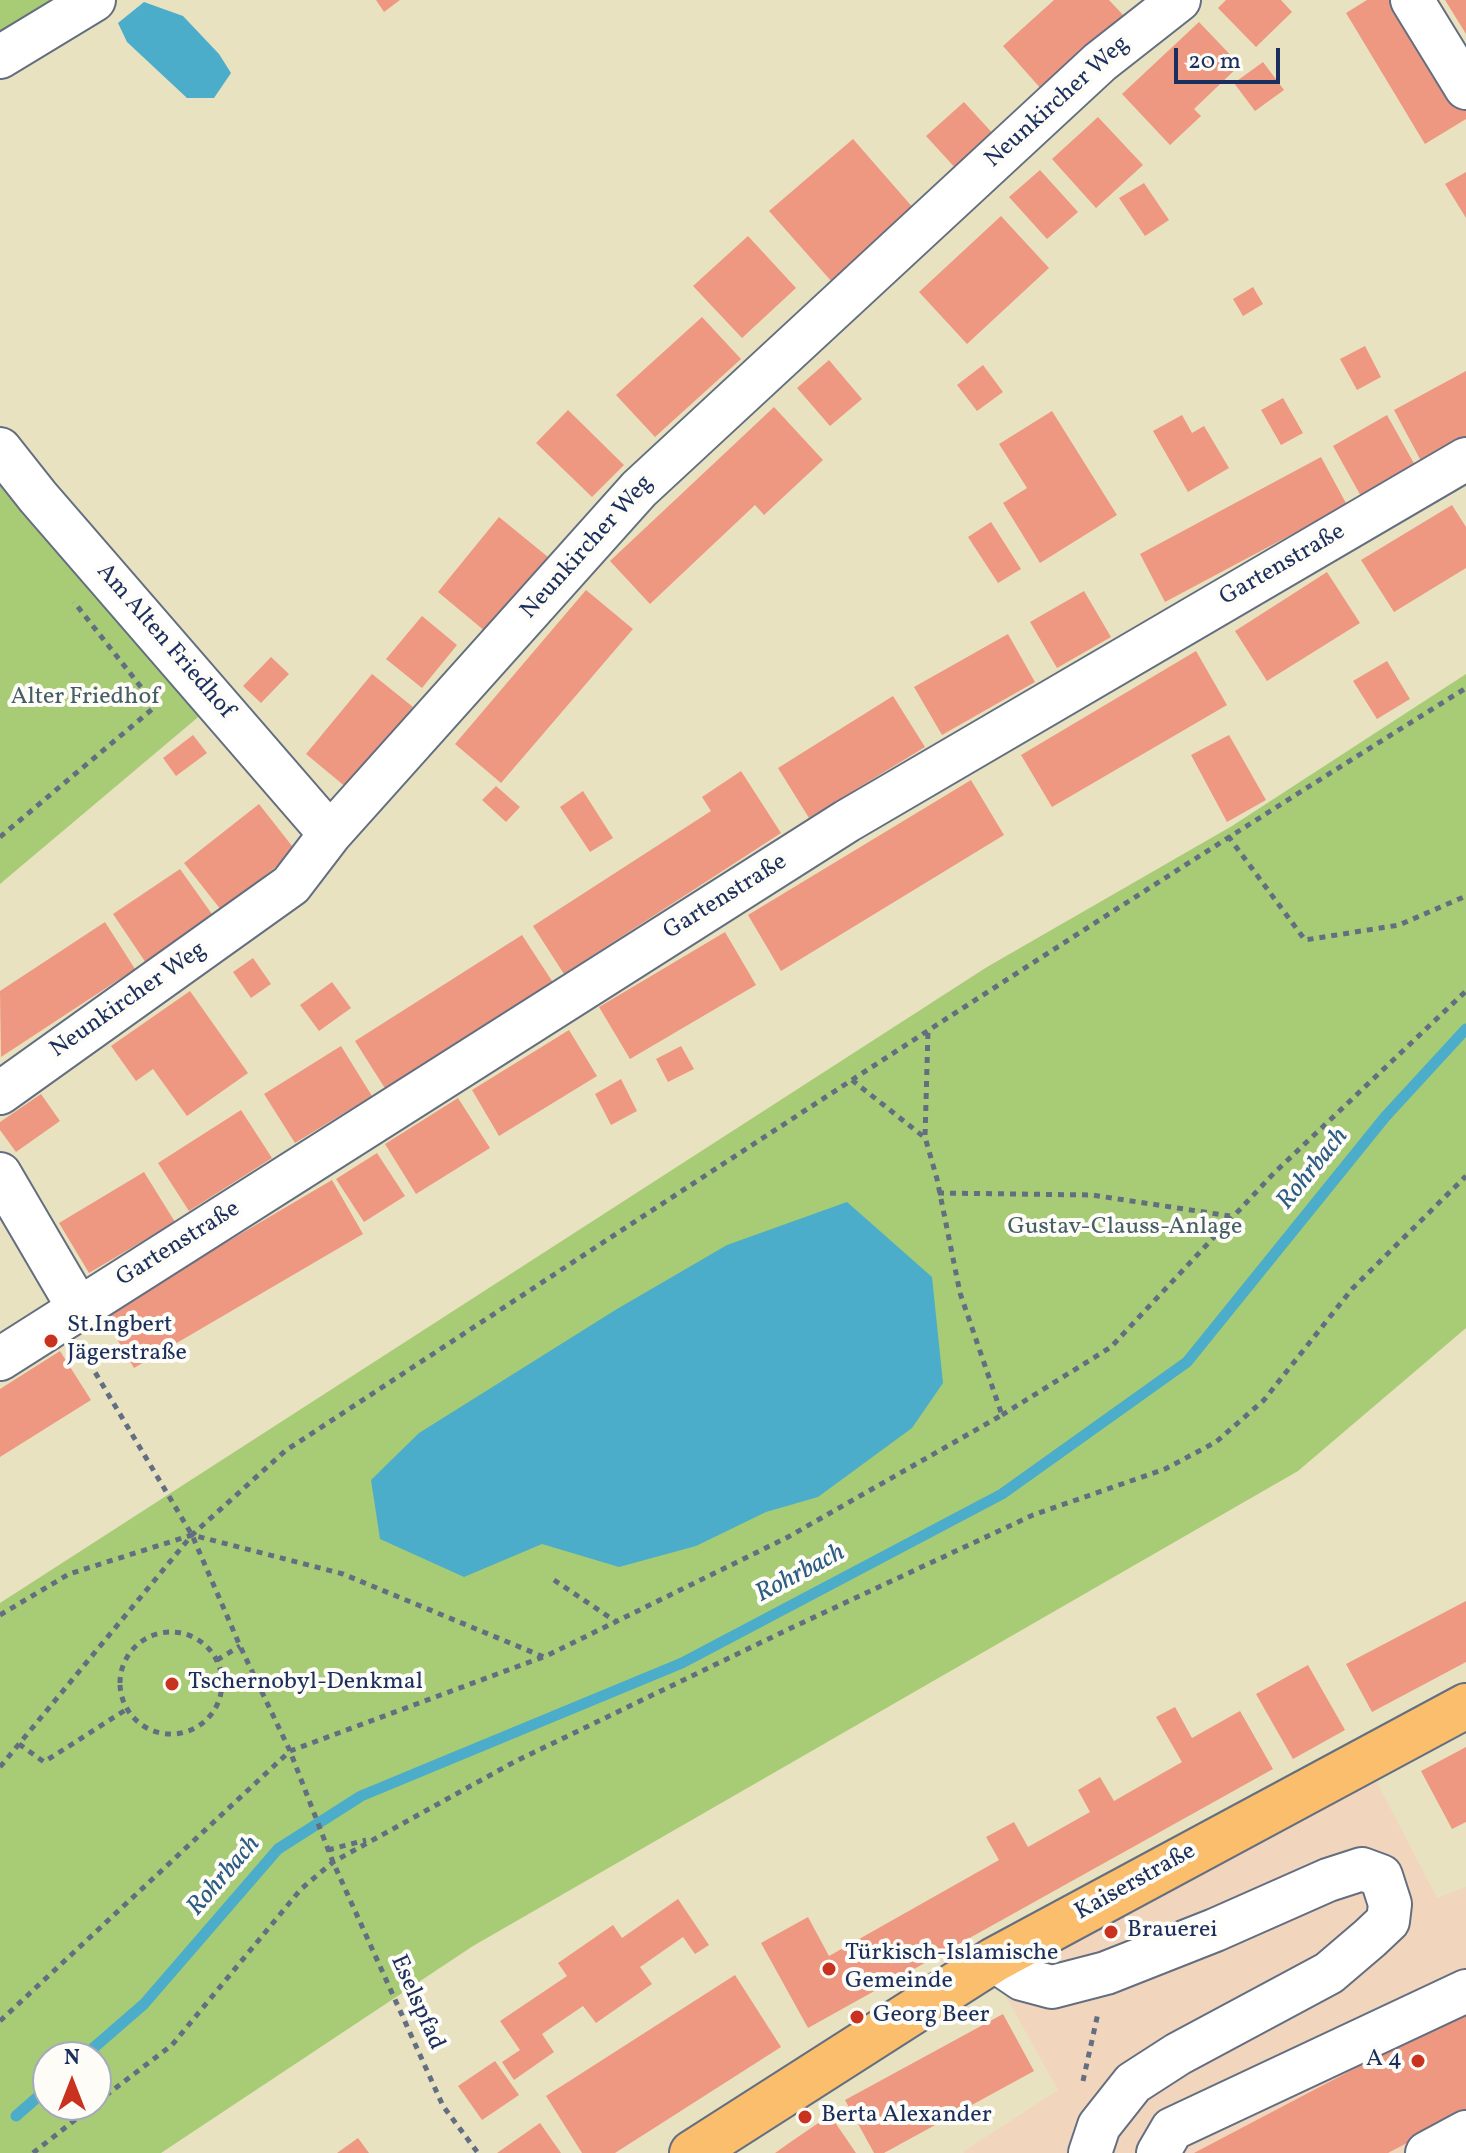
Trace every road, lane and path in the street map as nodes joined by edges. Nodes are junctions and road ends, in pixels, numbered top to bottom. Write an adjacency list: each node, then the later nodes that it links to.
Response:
1 (94, 0): 4 (street)
2 (1179, 0): 10 (street, Neunkircher Weg)
3 (1412, 0): 5 (street)
4 (0, 57)
5 (1466, 88)
6 (0, 449): 10 (street, Am Alten Friedhof)
7 (1466, 459): 23 (street, Gartenstraße)
8 (72, 600): 12 (path)
9 (1466, 688): 11 (path)
10 (330, 834): 17 (street, Neunkircher Weg)
11 (1228, 836): 13 (path); 15 (path)
12 (0, 837)
13 (1466, 896)
14 (1466, 991): 22 (path)
15 (928, 1030): 16 (path); 18 (path)
16 (852, 1080): 18 (path); 26 (path)
17 (0, 1093)
18 (925, 1137): 21 (path)
19 (0, 1174): 23 (street)
20 (1466, 1176): 38 (path)
21 (938, 1193): 22 (path); 25 (path)
22 (1231, 1217): 25 (path)
23 (71, 1314): 24 (street, Gartenstraße); 26 (path, Eselspfad)
24 (0, 1359)
25 (1002, 1415): 29 (path)
26 (192, 1535): 28 (path); 30 (path, Eselspfad); 31 (path); 35 (path)
27 (554, 1580): 29 (path)
28 (0, 1615)
29 (615, 1621): 31 (path)
30 (240, 1646): 32 (path); 36 (path, Eselspfad)
31 (544, 1657): 36 (path)
32 (217, 1660): 34 (path); 34 (path)
33 (1466, 1706): 41 (main road, Kaiserstraße)
34 (127, 1709): 35 (path)
35 (19, 1744): 37 (path)
36 (290, 1751): 39 (path, Eselspfad); 44 (path)
37 (0, 1767)
38 (373, 1838): 39 (path); 40 (path)
39 (328, 1848): 40 (path, Eselspfad)
40 (333, 1862): 45 (path); 50 (path, Eselspfad)
41 (994, 1960): 42 (street); 51 (main road, Kaiserstraße)
42 (1106, 1973): 48 (path); 48 (street)
43 (1466, 1991): 52 (street)
44 (0, 2021)
45 (112, 2091)
46 (73, 2121): 49 (path)
47 (1466, 2132): 53 (street)
48 (1094, 2140)
49 (33, 2153)
50 (478, 2153)
51 (692, 2153)
52 (1158, 2153)
53 (1427, 2153)

